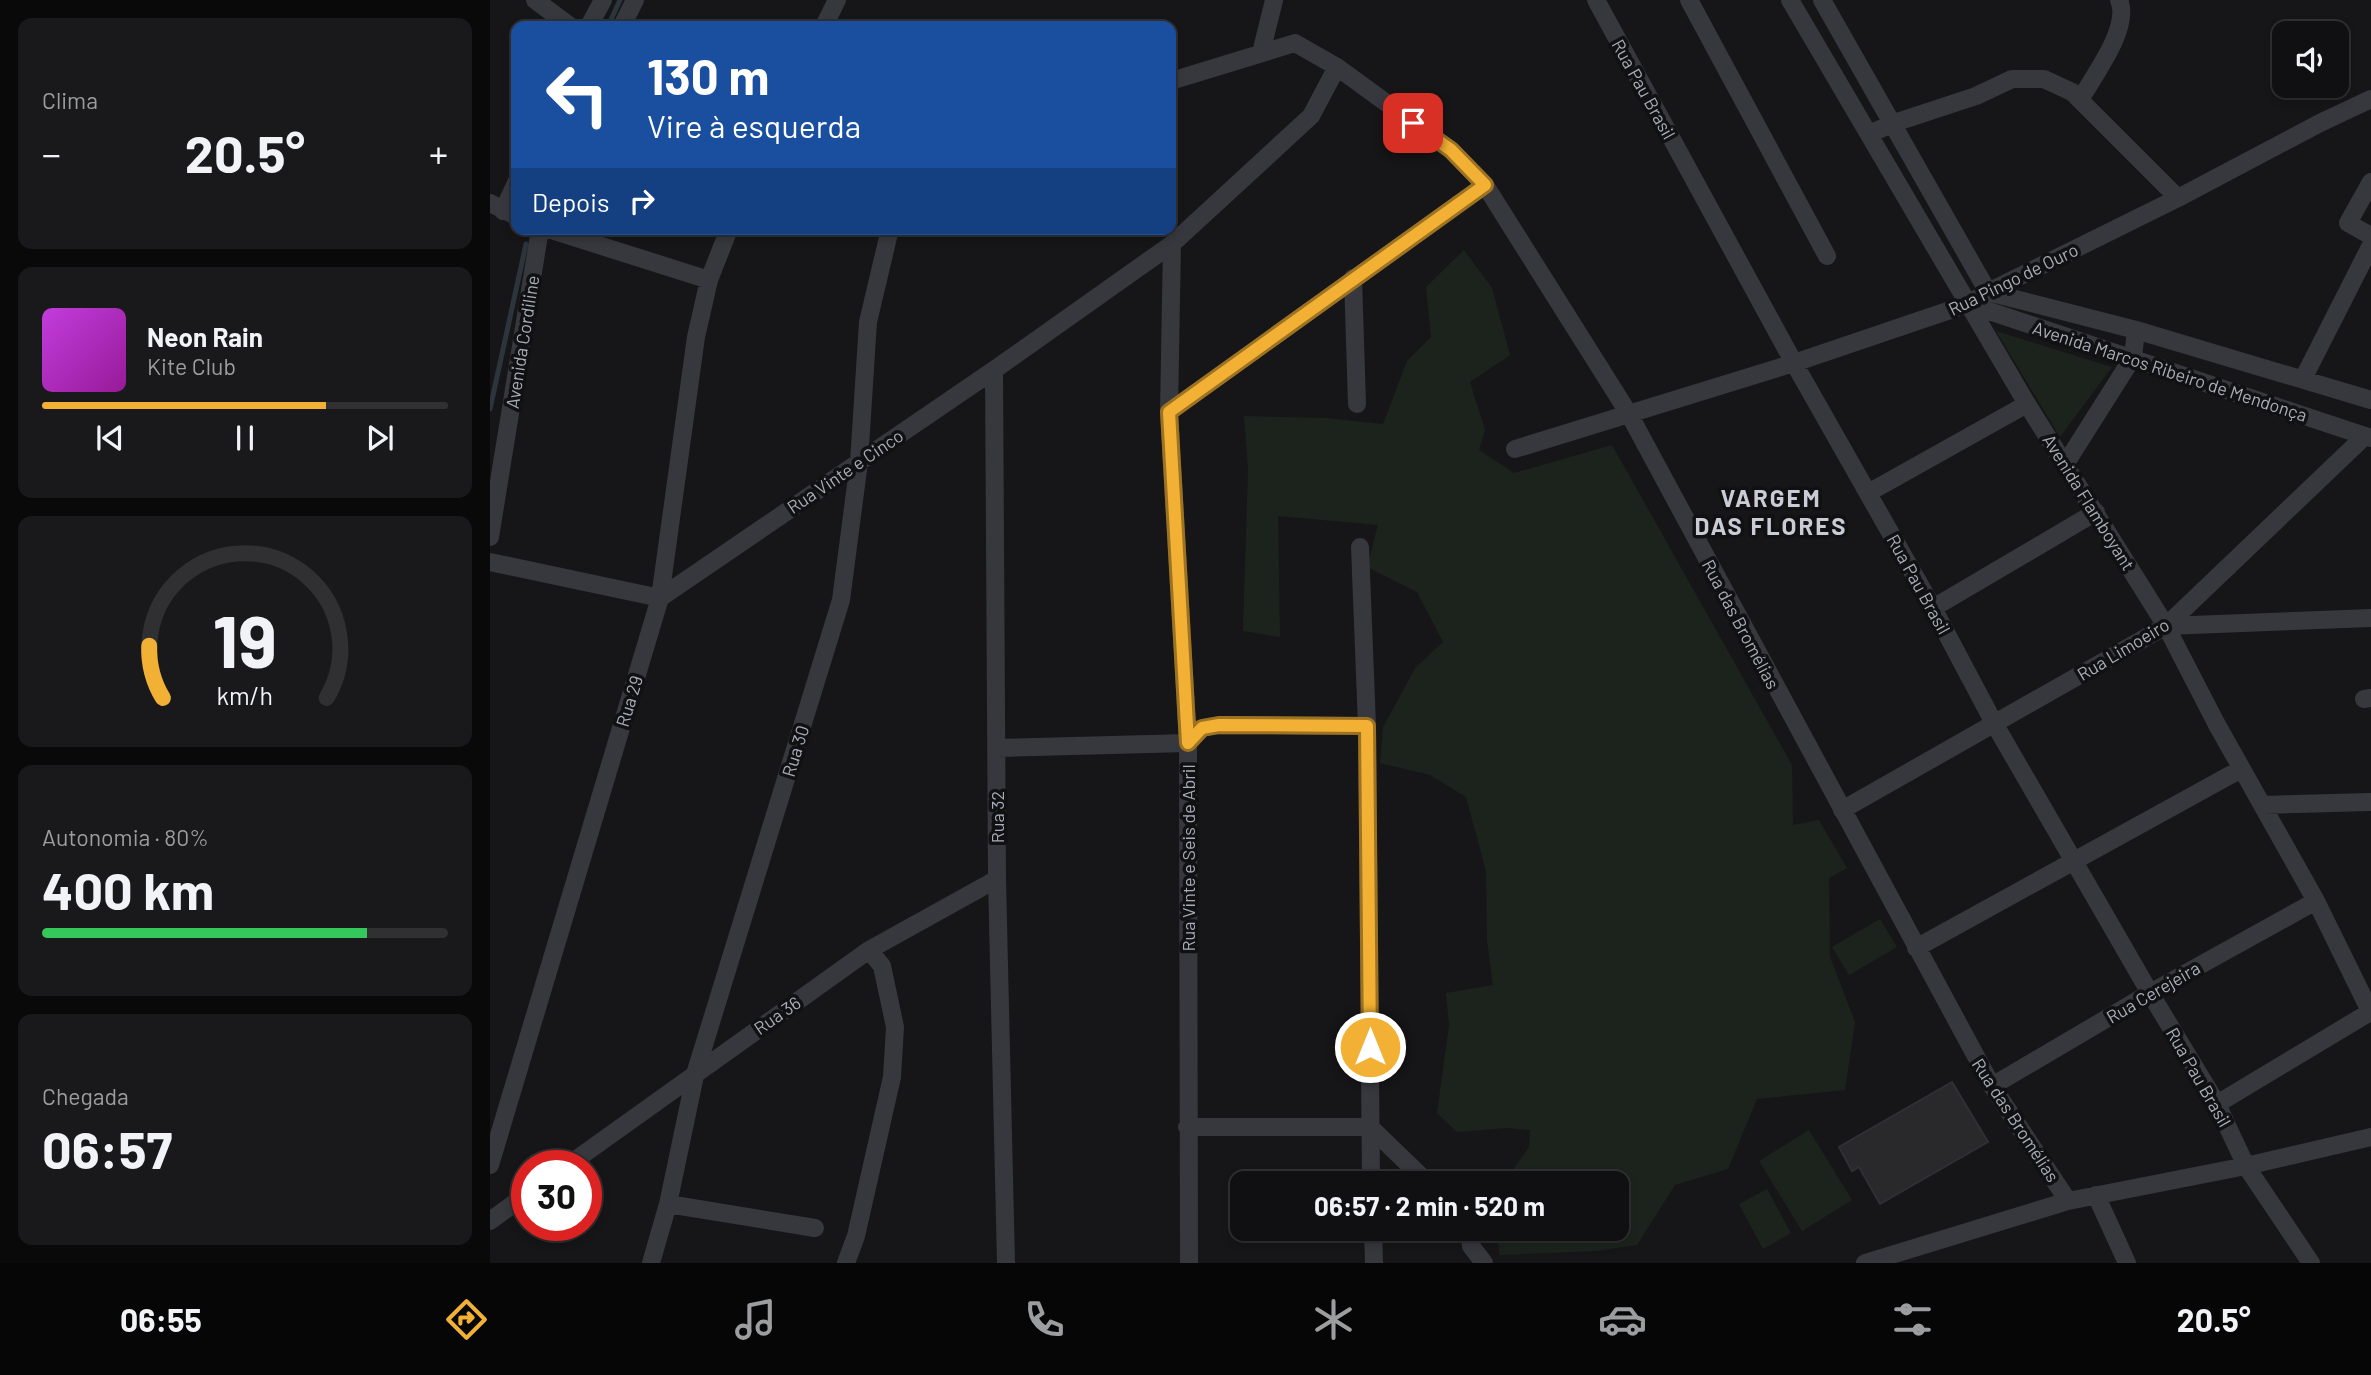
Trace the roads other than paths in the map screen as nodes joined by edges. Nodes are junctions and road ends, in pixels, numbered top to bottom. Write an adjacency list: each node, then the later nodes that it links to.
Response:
1 (535, 0): 11 (street)
2 (603, 0): 12 (street)
3 (635, 0): 13 (street)
4 (837, 0): 14 (street)
5 (1274, 0): 15 (street)
6 (1596, 0): 41 (street, Rua Pau Brasil)
7 (1689, 0): 34 (street)
8 (1790, 0): 21 (street, Avenida Flamboyant)
9 (1822, 0): 20 (street)
10 (2119, 0): 19 (street)
11 (563, 21)
12 (592, 21)
13 (624, 21)
14 (826, 21)
15 (1261, 53): 16 (street, Rua das Bromélias); 17 (street)
16 (1337, 68): 23 (street, Rua das Bromélias); 32 (street, Rua Vinte e Cinco)
17 (1176, 79)
18 (2371, 99): 25 (street, Rua Pingo de Ouro)
19 (2080, 100): 20 (street); 25 (street)
20 (1894, 123): 21 (street); 37 (street)
21 (1868, 134): 38 (street, Avenida Flamboyant)
22 (2371, 182): 31 (street)
23 (1485, 185): 35 (street); 48 (street, Rua das Bromélias)
24 (511, 193): 26 (street)
25 (2178, 198): 37 (street, Rua Pingo de Ouro)
26 (503, 210)
27 (539, 235): 55 (street, Avenida Cordiline)
28 (567, 235): 36 (street)
29 (727, 235): 36 (street, Rua 29)
30 (889, 235): 51 (street, Rua 30)
31 (2371, 236)
32 (1172, 244): 42 (street, Rua Vinte e Cinco); 47 (street, Rua Vinte e Seis de Abril)
33 (2371, 245): 43 (street)
34 (1827, 256)
35 (1353, 278): 45 (street); 47 (street)
36 (709, 280): 58 (street, Rua 29)
37 (1988, 292): 38 (street, Rua Pingo de Ouro); 39 (street, Avenida Marcos Ribeiro de Mendonça)
38 (1968, 304): 40 (street, Avenida Marcos Ribeiro de Mendonça); 41 (street, Rua Pingo de Ouro); 46 (street, Avenida Flamboyant)
39 (2136, 330): 40 (street); 43 (street, Avenida Marcos Ribeiro de Mendonça)
40 (2133, 358): 49 (street, Avenida Marcos Ribeiro de Mendonça); 52 (street)
41 (1794, 363): 48 (street, Rua Pingo de Ouro); 53 (street, Rua Pau Brasil)
42 (993, 370): 51 (street, Rua Vinte e Cinco); 65 (street, Rua 32)
43 (2304, 379): 44 (street, Avenida Marcos Ribeiro de Mendonça)
44 (2371, 400)
45 (1357, 404)
46 (2027, 404): 52 (street, Avenida Flamboyant); 53 (street)
47 (1169, 412): 64 (street, Rua Vinte e Seis de Abril)
48 (1629, 414): 50 (street, Rua Pingo de Ouro); 69 (street, Rua das Bromélias)
49 (2368, 437): 61 (street, Rua Limoeiro)
50 (1515, 449)
51 (859, 462): 58 (street, Rua Vinte e Cinco); 77 (street, Rua 30)
52 (2066, 463): 54 (street, Avenida Flamboyant)
53 (1868, 493): 59 (street, Rua Pau Brasil)
54 (2095, 512): 59 (street); 61 (street, Avenida Flamboyant)
55 (490, 537)
56 (1360, 547): 63 (street)
57 (490, 562): 58 (street)
58 (660, 598): 84 (street, Rua 29)
59 (1933, 608): 62 (street, Rua Pau Brasil)
60 (2371, 618): 61 (street)
61 (2166, 626): 62 (street, Rua Limoeiro); 66 (street, Avenida Flamboyant)
62 (1994, 723): 69 (street, Rua Limoeiro); 70 (street, Rua Pau Brasil)
63 (1367, 726): 64 (street); 81 (street)
64 (1188, 743): 65 (street); 80 (street, Rua Vinte e Seis de Abril)
65 (996, 748): 71 (street, Rua 32)
66 (2241, 769): 68 (street, Avenida Flamboyant); 70 (street)
67 (2371, 802): 68 (street)
68 (2262, 805): 72 (street, Avenida Flamboyant)
69 (1842, 810): 73 (street, Rua das Bromélias)
70 (2074, 861): 73 (street); 75 (street, Rua Pau Brasil)
71 (997, 879): 74 (street, Rua 36); 98 (street, Rua 32)
72 (2316, 901): 75 (street, Rua Cerejeira); 76 (street, Avenida Flamboyant)
73 (1916, 948): 78 (street, Rua das Bromélias)
74 (869, 950): 77 (street, Rua 36); 97 (street)
75 (2150, 993): 78 (street, Rua Cerejeira); 79 (street, Rua Pau Brasil)
76 (2371, 1012): 79 (street)
77 (696, 1071): 83 (street, Rua 36); 90 (street, Rua 30)
78 (1992, 1086): 89 (street, Rua das Bromélias)
79 (2217, 1104): 85 (street, Rua Pau Brasil)
80 (1187, 1127): 81 (street); 99 (street, Rua Vinte e Seis de Abril)
81 (1370, 1127): 86 (street); 87 (street)
82 (2371, 1137): 85 (street)
83 (588, 1150)
84 (490, 1165)
85 (2246, 1166): 88 (street); 104 (street, Rua Pau Brasil)
86 (1371, 1171)
87 (1416, 1171)
88 (2096, 1195): 89 (street); 103 (street)
89 (2068, 1200): 102 (street)
90 (668, 1204): 93 (street); 96 (street, Rua 30)
91 (511, 1206): 92 (street)
92 (490, 1221)
93 (815, 1228)
94 (1373, 1241): 100 (street)
95 (1470, 1241): 101 (street)
96 (651, 1263)
97 (846, 1263)
98 (1006, 1263)
99 (1189, 1263)
100 (1374, 1263)
101 (1484, 1263)
102 (1865, 1263)
103 (2127, 1263)
104 (2311, 1263)

